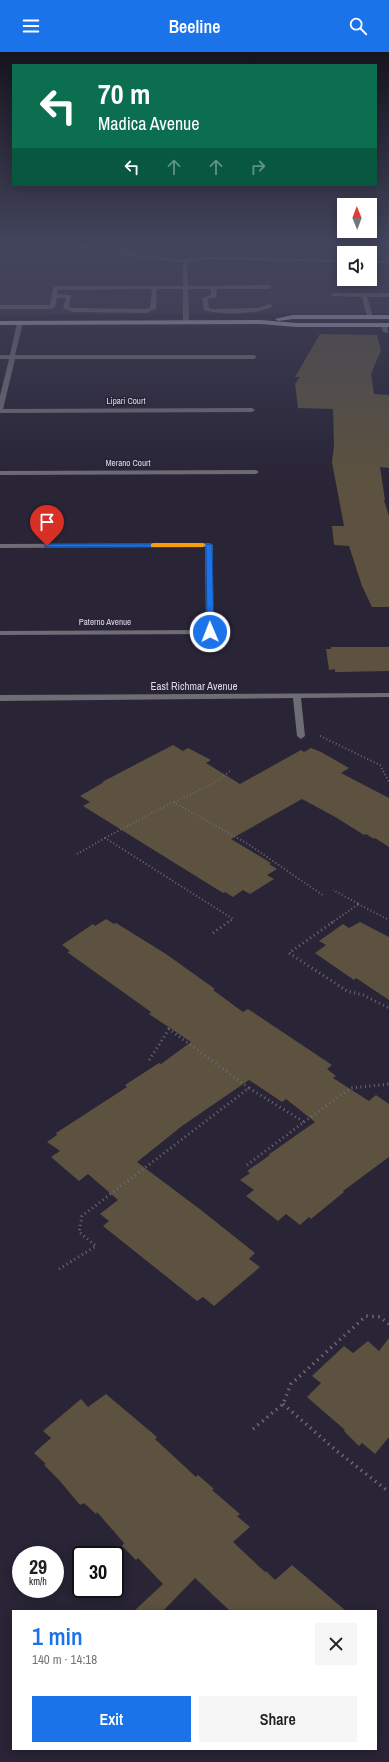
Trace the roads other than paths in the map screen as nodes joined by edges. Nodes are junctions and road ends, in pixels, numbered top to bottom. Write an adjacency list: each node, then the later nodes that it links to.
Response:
1 (20, 323): 7 (street)
2 (282, 324): 3 (main road)
3 (386, 325): 4 (street)
4 (386, 332)
5 (254, 356): 7 (street)
6 (0, 357): 7 (street)
7 (12, 357): 8 (street)
8 (0, 410): 9 (street, Lipari Court)
9 (252, 410)
10 (0, 472): 11 (street, Merano Court)
11 (256, 472)
12 (0, 546): 13 (street, Paterno Avenue)
13 (0, 632)
14 (389, 695): 15 (street, East Richmar Avenue)
15 (297, 696): 16 (street, East Richmar Avenue); 17 (street)
16 (0, 698)
17 (301, 736)

